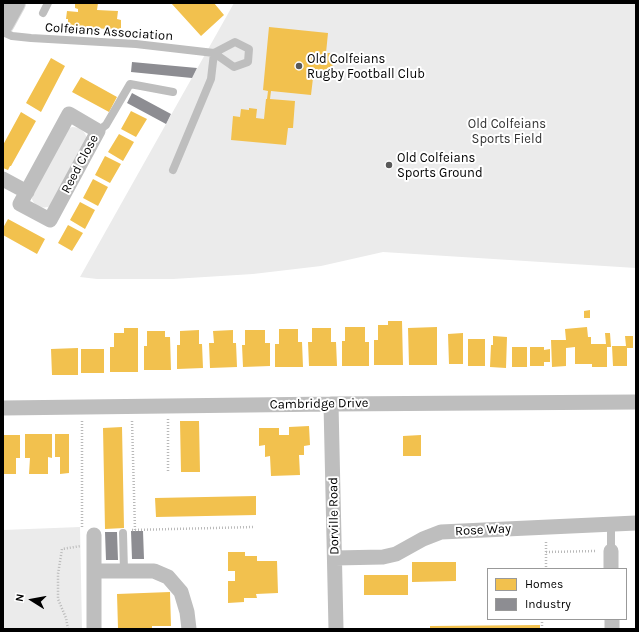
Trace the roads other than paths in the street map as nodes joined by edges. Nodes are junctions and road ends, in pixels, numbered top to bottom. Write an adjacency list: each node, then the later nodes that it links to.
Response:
1 (14, 3): 4 (highway)
2 (48, 3): 3 (lane)
3 (43, 13)
4 (3, 23)
5 (3, 32): 8 (lane, Colfeians Association)
6 (173, 92): 7 (lane)
7 (98, 131): 10 (street, Reed Close); 10 (street, Reed Close)
8 (173, 170)
9 (3, 179): 10 (street)
10 (27, 192)
11 (636, 402): 12 (street, Cambridge Drive)
12 (331, 404): 13 (street, Cambridge Drive); 19 (street, Dorville Road)
13 (3, 408)
14 (636, 523): 15 (street, Rose Way)
15 (611, 525): 18 (lane); 19 (street, Rose Way)
16 (126, 532): 22 (lane)
17 (94, 539): 21 (street)
18 (611, 551): 20 (street)
19 (335, 558): 25 (street, Dorville Road)
20 (611, 568)
21 (94, 571): 22 (street); 23 (street)
22 (124, 571): 24 (street)
23 (94, 629)
24 (189, 629)
25 (336, 629)

